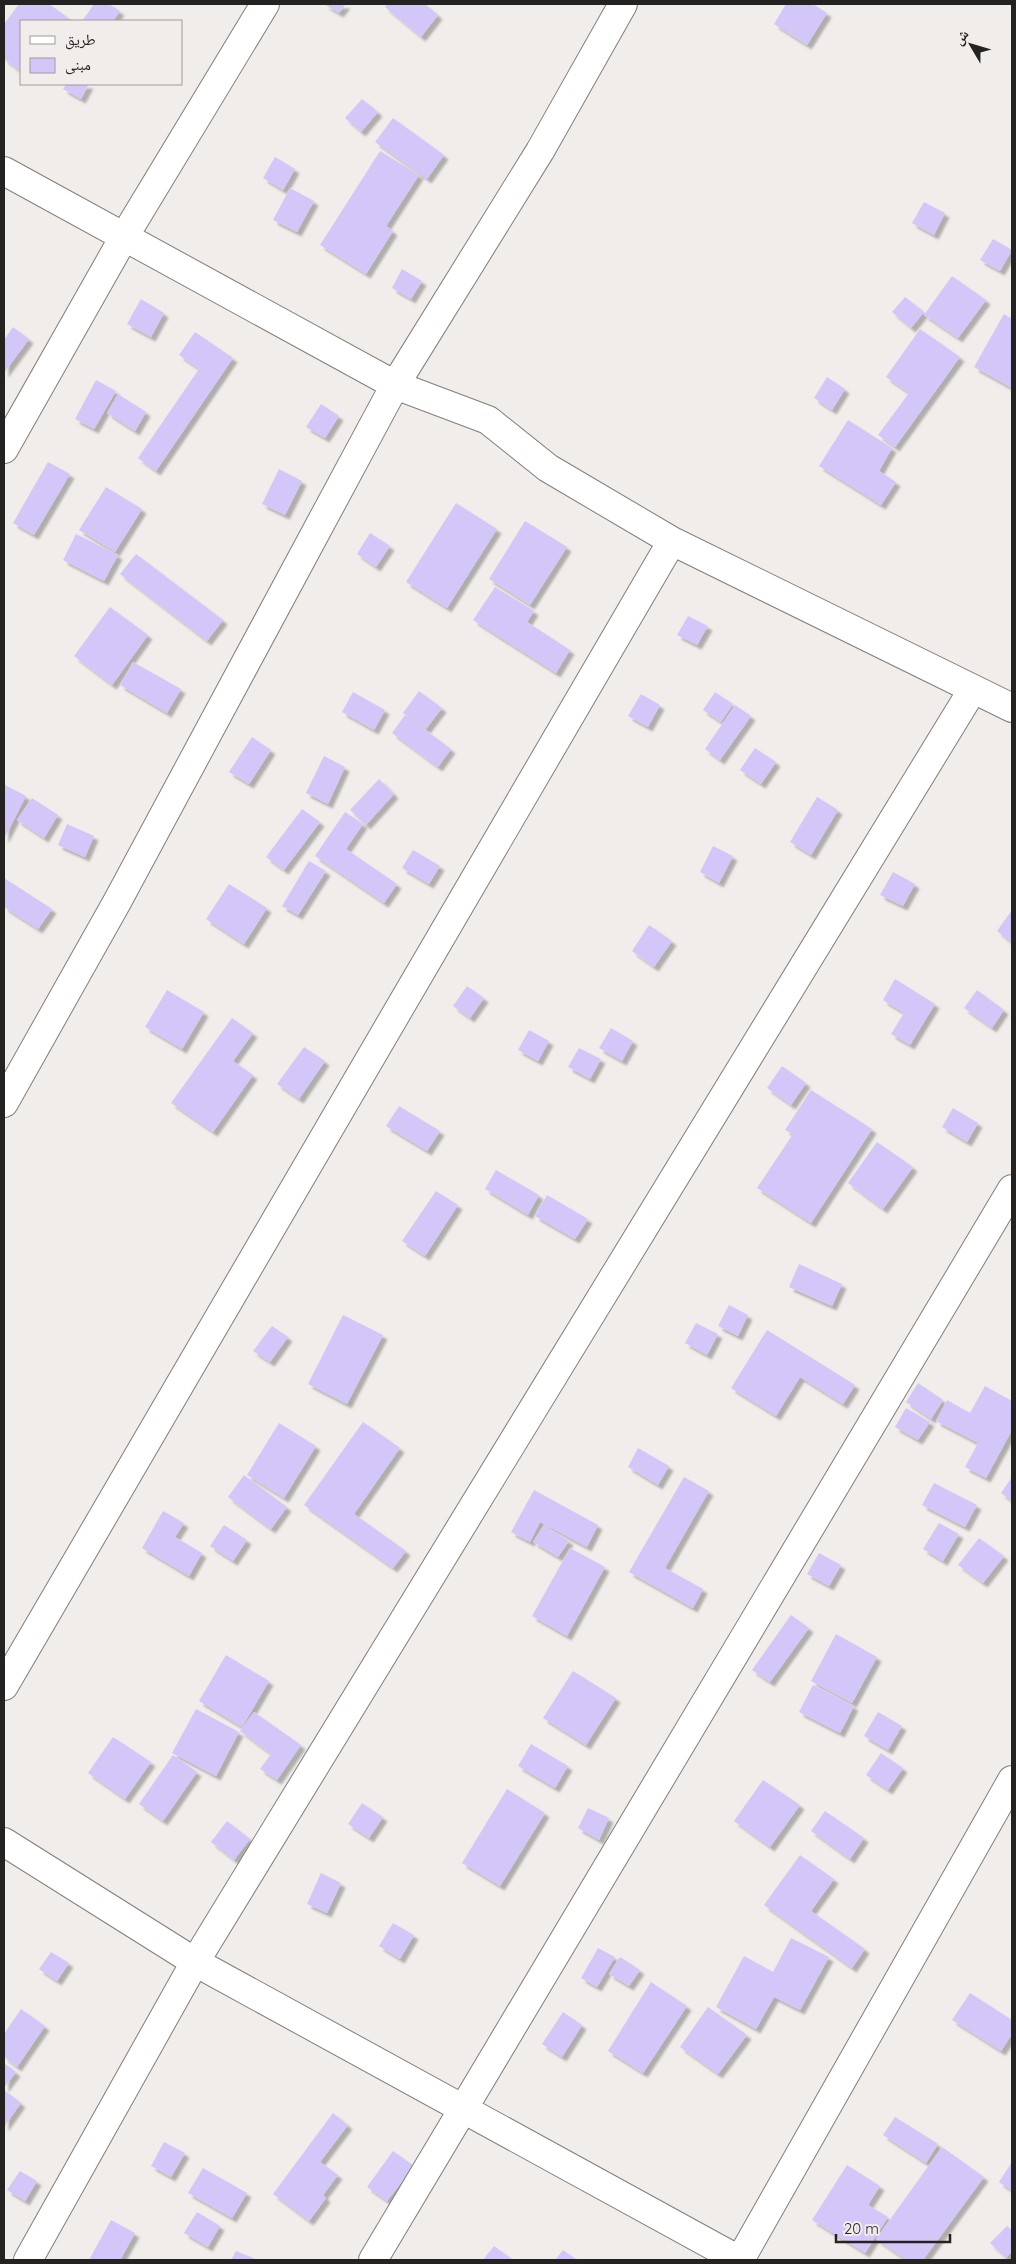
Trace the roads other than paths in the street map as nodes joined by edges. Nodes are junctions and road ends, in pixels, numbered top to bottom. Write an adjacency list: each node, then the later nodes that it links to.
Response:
1 (265, 4): 4 (street)
2 (623, 4): 5 (street)
3 (4, 171): 4 (street)
4 (124, 237): 5 (street); 6 (street)
5 (395, 385): 7 (street); 10 (street)
6 (4, 448)
7 (672, 541): 8 (street); 12 (street)
8 (973, 689): 9 (street); 15 (street)
9 (1012, 708)
10 (4, 1103)
11 (1012, 1189): 16 (street)
12 (4, 1686)
13 (1012, 1780): 19 (street)
14 (4, 1842): 15 (street)
15 (195, 1962): 16 (street); 17 (street)
16 (463, 2108): 18 (street); 19 (street)
17 (28, 2260)
18 (373, 2260)
19 (740, 2260)

